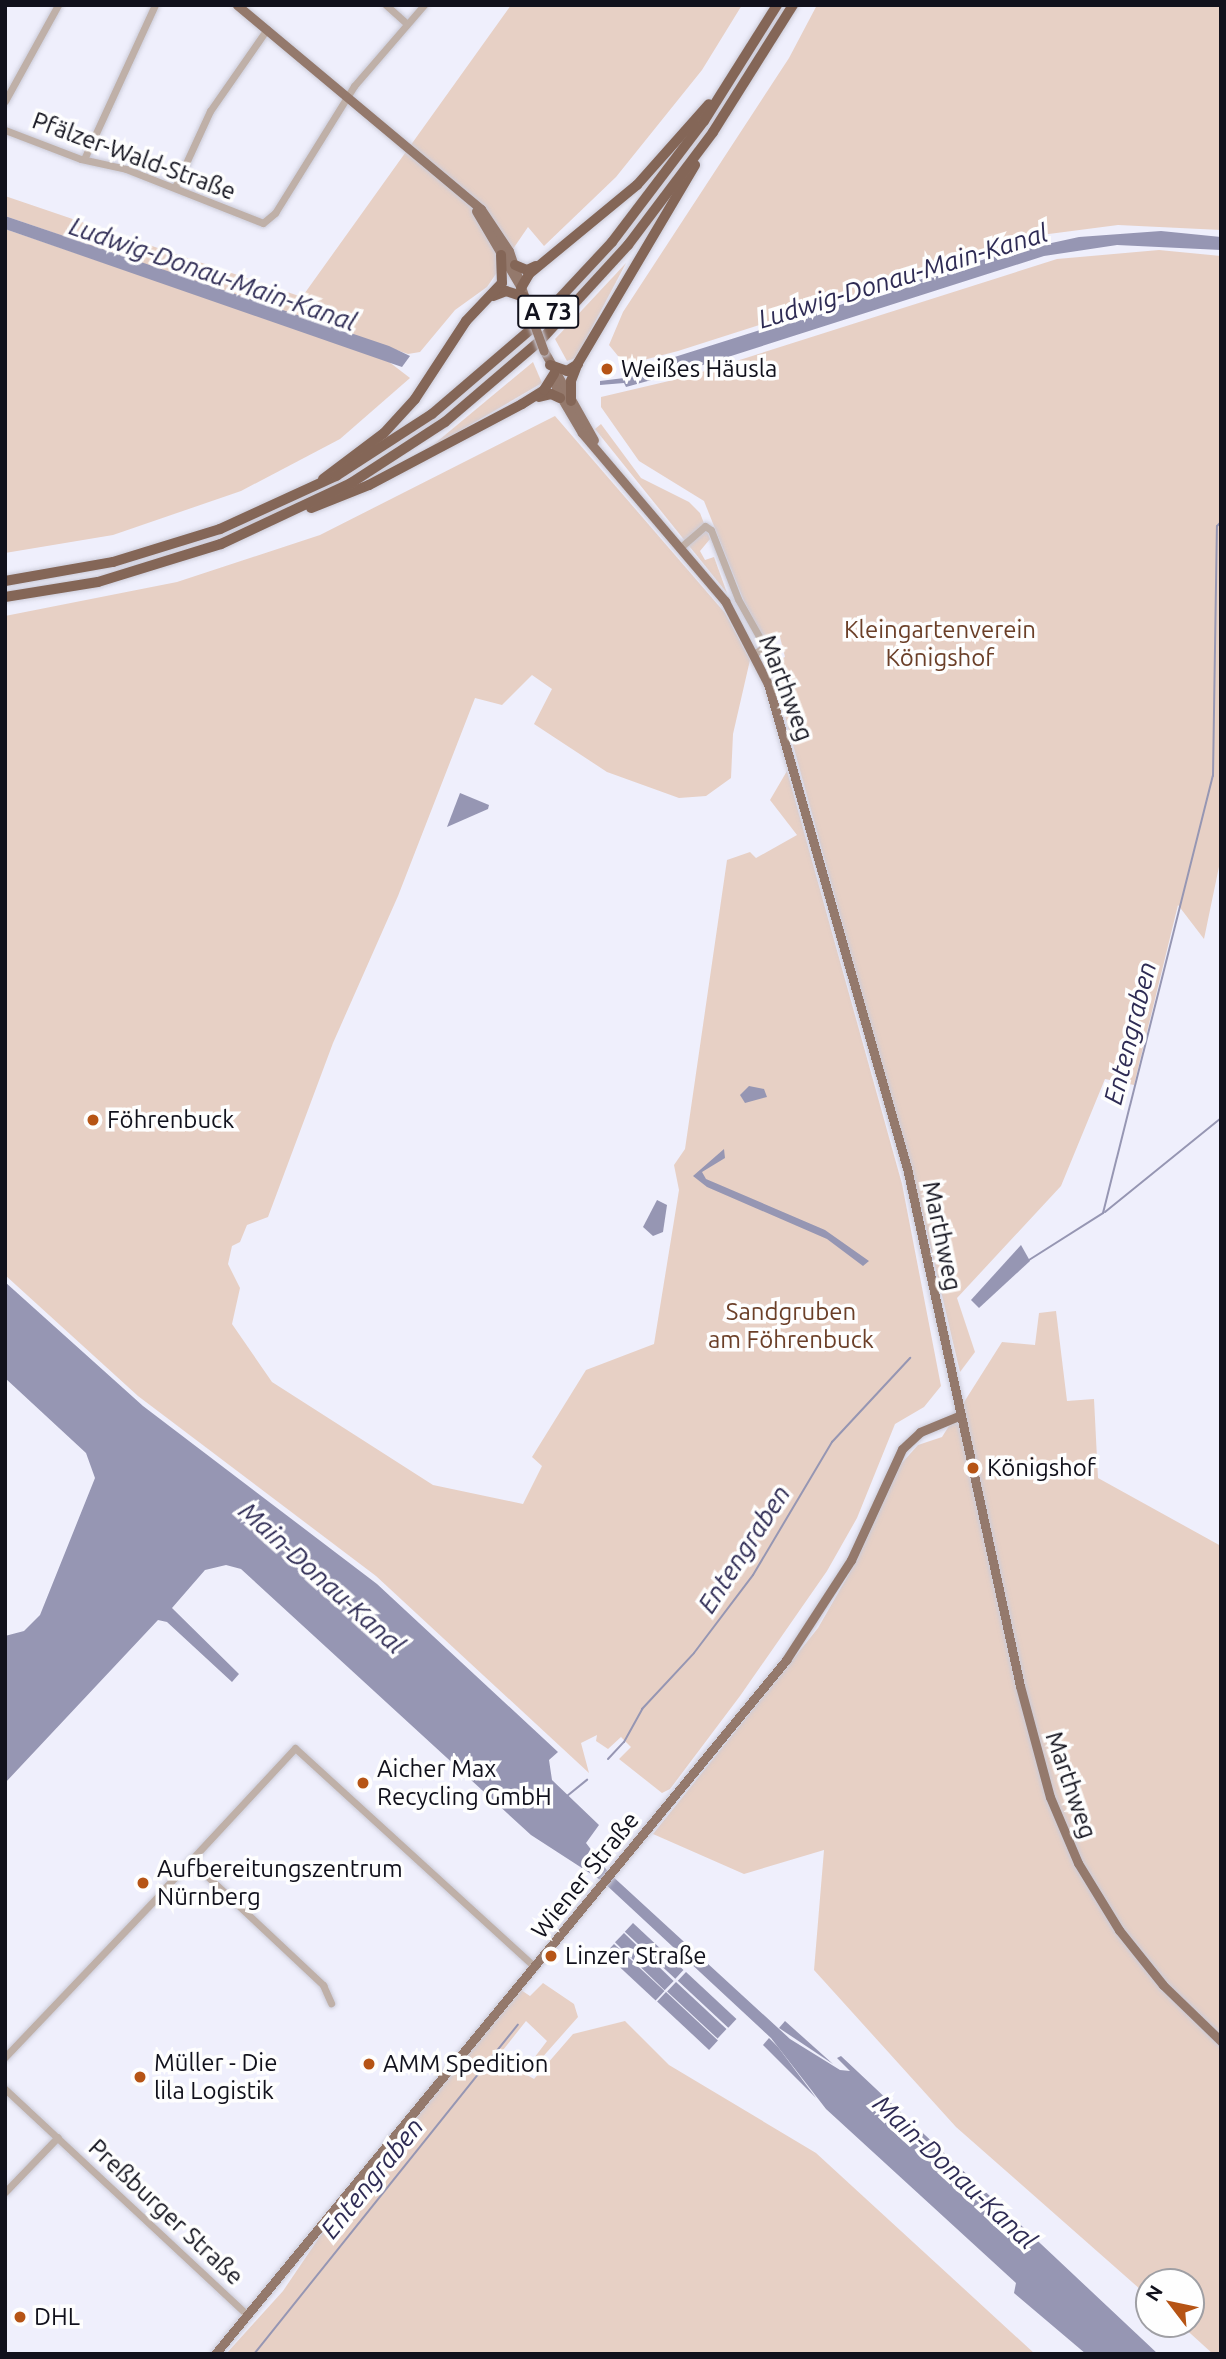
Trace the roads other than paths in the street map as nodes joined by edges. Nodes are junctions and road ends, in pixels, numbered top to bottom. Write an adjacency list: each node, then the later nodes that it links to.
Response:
1 (58, 5): 12 (street)
2 (155, 5): 15 (street)
3 (237, 5): 9 (main road)
4 (386, 5): 8 (street)
5 (424, 5): 8 (street)
6 (777, 5): 10 (highway, A 73)
7 (793, 5): 14 (highway, A 73)
8 (406, 23): 11 (street)
9 (267, 29): 11 (main road); 16 (street)
10 (729, 83): 19 (highway); 28 (highway, A 73)
11 (348, 95): 16 (street, Pfälzer-Wald-Straße); 17 (main road)
12 (5, 101)
13 (5, 130): 15 (street, Pfälzer-Wald-Straße)
14 (704, 145): 23 (highway, A 73); 29 (highway, A 73)
15 (85, 158): 16 (street, Pfälzer-Wald-Straße)
16 (175, 187)
17 (467, 196): 18 (main road); 20 (main road)
18 (501, 255): 21 (main road); 22 (highway, A 73)
19 (543, 263): 20 (highway); 21 (highway)
20 (515, 265): 21 (main road)
21 (522, 292): 22 (highway, A 73); 24 (main road, Marthweg, bridge)
22 (489, 298): 28 (highway, A 73)
23 (578, 363): 24 (highway, A 73); 27 (highway, A 73)
24 (552, 370): 25 (main road, Marthweg); 26 (highway); 27 (main road, Marthweg)
25 (560, 398): 26 (highway); 27 (main road, Marthweg)
26 (522, 404): 29 (highway)
27 (570, 405): 30 (main road, Marthweg)
28 (315, 486): 31 (highway, A 73)
29 (300, 510): 32 (highway, A 73)
30 (682, 546): 33 (main road, Marthweg); 33 (street)
31 (5, 581)
32 (5, 597)
33 (755, 653): 34 (main road, Marthweg)
34 (961, 1415): 36 (main road, Wiener Straße); 38 (main road, Marthweg)
35 (190, 1860): 36 (street); 37 (street); 39 (street)
36 (535, 1966): 43 (main road, Wiener Straße)
37 (331, 2003)
38 (1221, 2041)
39 (5, 2057)
40 (5, 2089): 41 (street, Preßburger Straße)
41 (58, 2137): 42 (street, Preßburger Straße); 43 (street, Preßburger Straße)
42 (5, 2192)
43 (247, 2315): 44 (main road, Wiener Straße)
44 (215, 2354)

